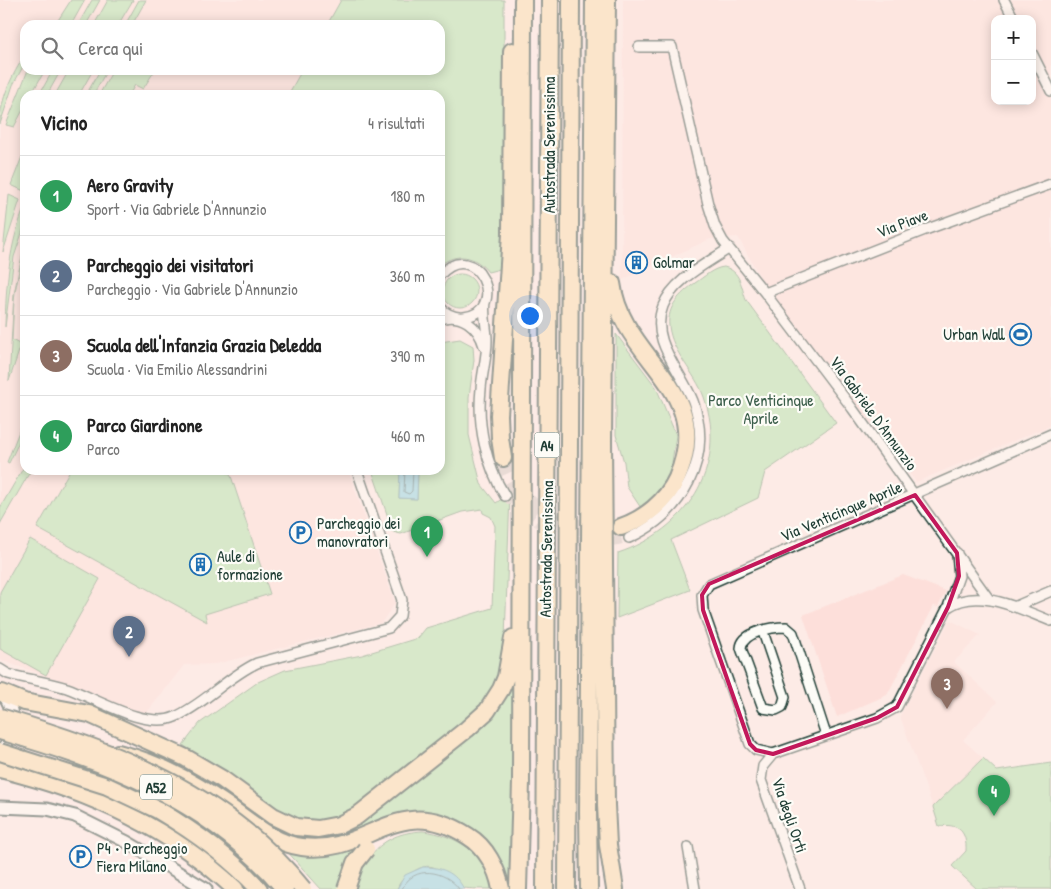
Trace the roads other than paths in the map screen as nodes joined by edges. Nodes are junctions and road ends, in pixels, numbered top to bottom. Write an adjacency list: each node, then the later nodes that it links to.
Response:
1 (512, 0): 25 (highway)
2 (523, 0): 13 (highway, A4)
3 (529, 0): 13 (highway)
4 (550, 0): 61 (highway, Autostrada Serenissima / A4)
5 (571, 0): 62 (highway, Autostrada Serenissima / A4)
6 (594, 0): 40 (highway)
7 (608, 0): 14 (highway)
8 (1004, 0): 9 (street)
9 (1012, 15)
10 (639, 47): 16 (street, Via Gabriele D'Annunzio)
11 (1036, 60): 12 (street)
12 (1051, 91)
13 (525, 132): 26 (highway, A4)
14 (606, 156): 30 (highway); 40 (highway)
15 (1051, 184): 18 (street, Via Piave)
16 (728, 249): 18 (street, Via Gabriele D'Annunzio); 30 (street)
17 (445, 271): 19 (street)
18 (765, 293): 28 (street, Via Gabriele D'Annunzio)
19 (485, 302): 21 (street); 23 (street)
20 (445, 311): 21 (street)
21 (456, 317): 22 (street); 23 (street)
22 (445, 318)
23 (486, 351): 29 (street)
24 (1051, 434): 28 (street, Via Venticinque Aprile)
25 (503, 458)
26 (522, 469): 39 (highway); 48 (highway)
27 (359, 475): 38 (street)
28 (915, 495): 31 (street, Via Gabriele D'Annunzio); 46 (street, Via Venticinque Aprile)
29 (505, 496)
30 (625, 532)
31 (957, 553): 33 (street, Via Gabriele D'Annunzio); 34 (street)
32 (1051, 591): 35 (street)
33 (989, 600): 34 (street); 35 (street)
34 (948, 607): 43 (street)
35 (1014, 607): 36 (street)
36 (1051, 621)
37 (764, 632): 37 (street); 43 (street)
38 (0, 670)
39 (1, 692): 45 (street)
40 (598, 707): 63 (highway); 64 (highway); 65 (highway)
41 (0, 717): 44 (highway, A52, bridge)
42 (0, 731): 55 (highway, A52, bridge)
43 (826, 736): 46 (street)
44 (94, 747): 50 (highway, bridge); 56 (highway, A52, bridge)
45 (0, 753): 54 (highway, bridge)
46 (773, 754): 67 (street, Via degli Orti)
47 (0, 769): 53 (highway)
48 (522, 782): 59 (highway); 60 (highway)
49 (0, 807): 52 (street)
50 (365, 842): 57 (highway, bridge); 58 (highway)
51 (688, 846): 66 (street)
52 (206, 889)
53 (235, 889)
54 (260, 889)
55 (285, 889)
56 (303, 889)
57 (346, 889)
58 (501, 889)
59 (518, 889)
60 (524, 889)
61 (545, 889)
62 (567, 889)
63 (589, 889)
64 (598, 889)
65 (615, 889)
66 (695, 889)
67 (800, 889)

